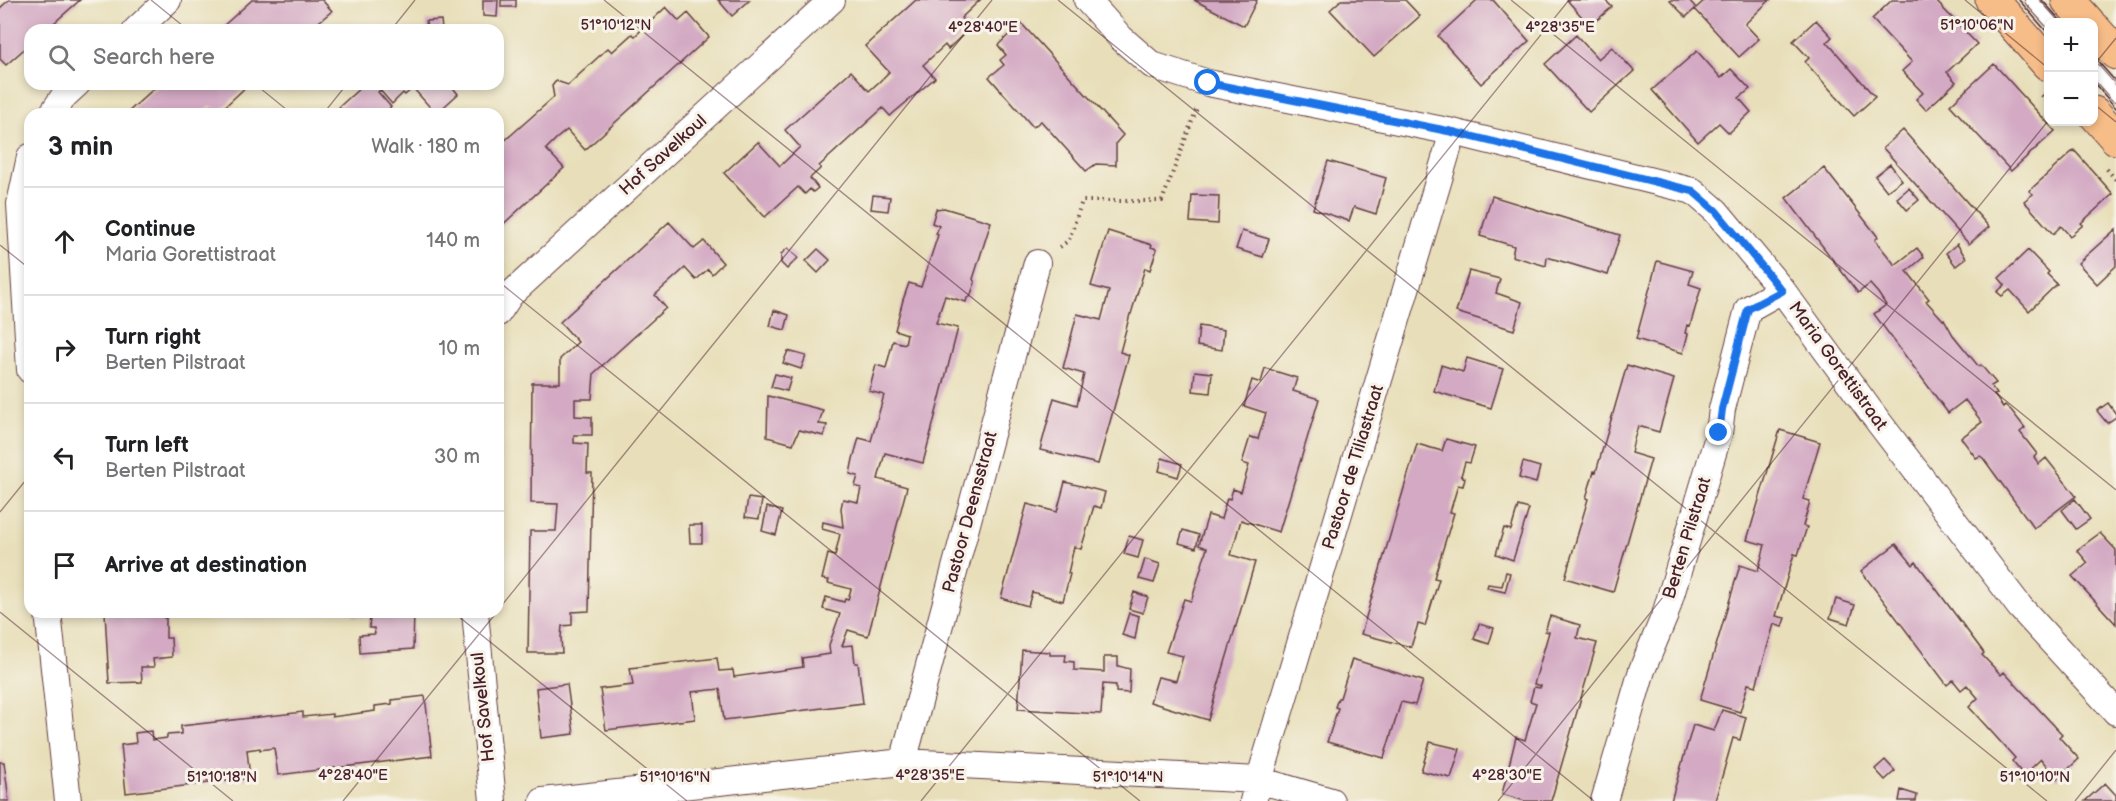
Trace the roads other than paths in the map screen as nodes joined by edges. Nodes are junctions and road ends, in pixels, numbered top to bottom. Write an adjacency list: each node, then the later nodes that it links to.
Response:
1 (168, 0): 7 (street)
2 (832, 0): 21 (street, Hof Savelkoul)
3 (1087, 0): 15 (street, Maria Gorettistraat)
4 (1992, 0): 9 (main road)
5 (2031, 0): 6 (lane)
6 (2077, 14): 8 (main road)
7 (142, 24)
8 (2116, 53)
9 (2044, 58)
10 (2096, 72): 12 (lane)
11 (70, 90): 13 (street)
12 (2116, 94)
13 (56, 108)
14 (2098, 118): 16 (main road)
15 (1453, 132): 20 (street, Maria Gorettistraat); 26 (street, Pastoor de Tiliastraat)
16 (2116, 138)
17 (24, 185): 19 (street)
18 (1037, 263): 25 (street, Pastoor Deensstraat)
19 (24, 270)
20 (1782, 291): 24 (street, Maria Gorettistraat); 31 (street, Berten Pilstraat)
21 (504, 304)
22 (49, 618): 27 (street)
23 (476, 618): 28 (street, Hof Savelkoul)
24 (2116, 712)
25 (903, 762): 26 (street); 29 (street)
26 (1256, 791): 30 (street)
27 (68, 801)
28 (493, 801)
29 (543, 801)
30 (1331, 801)
31 (1604, 801)

